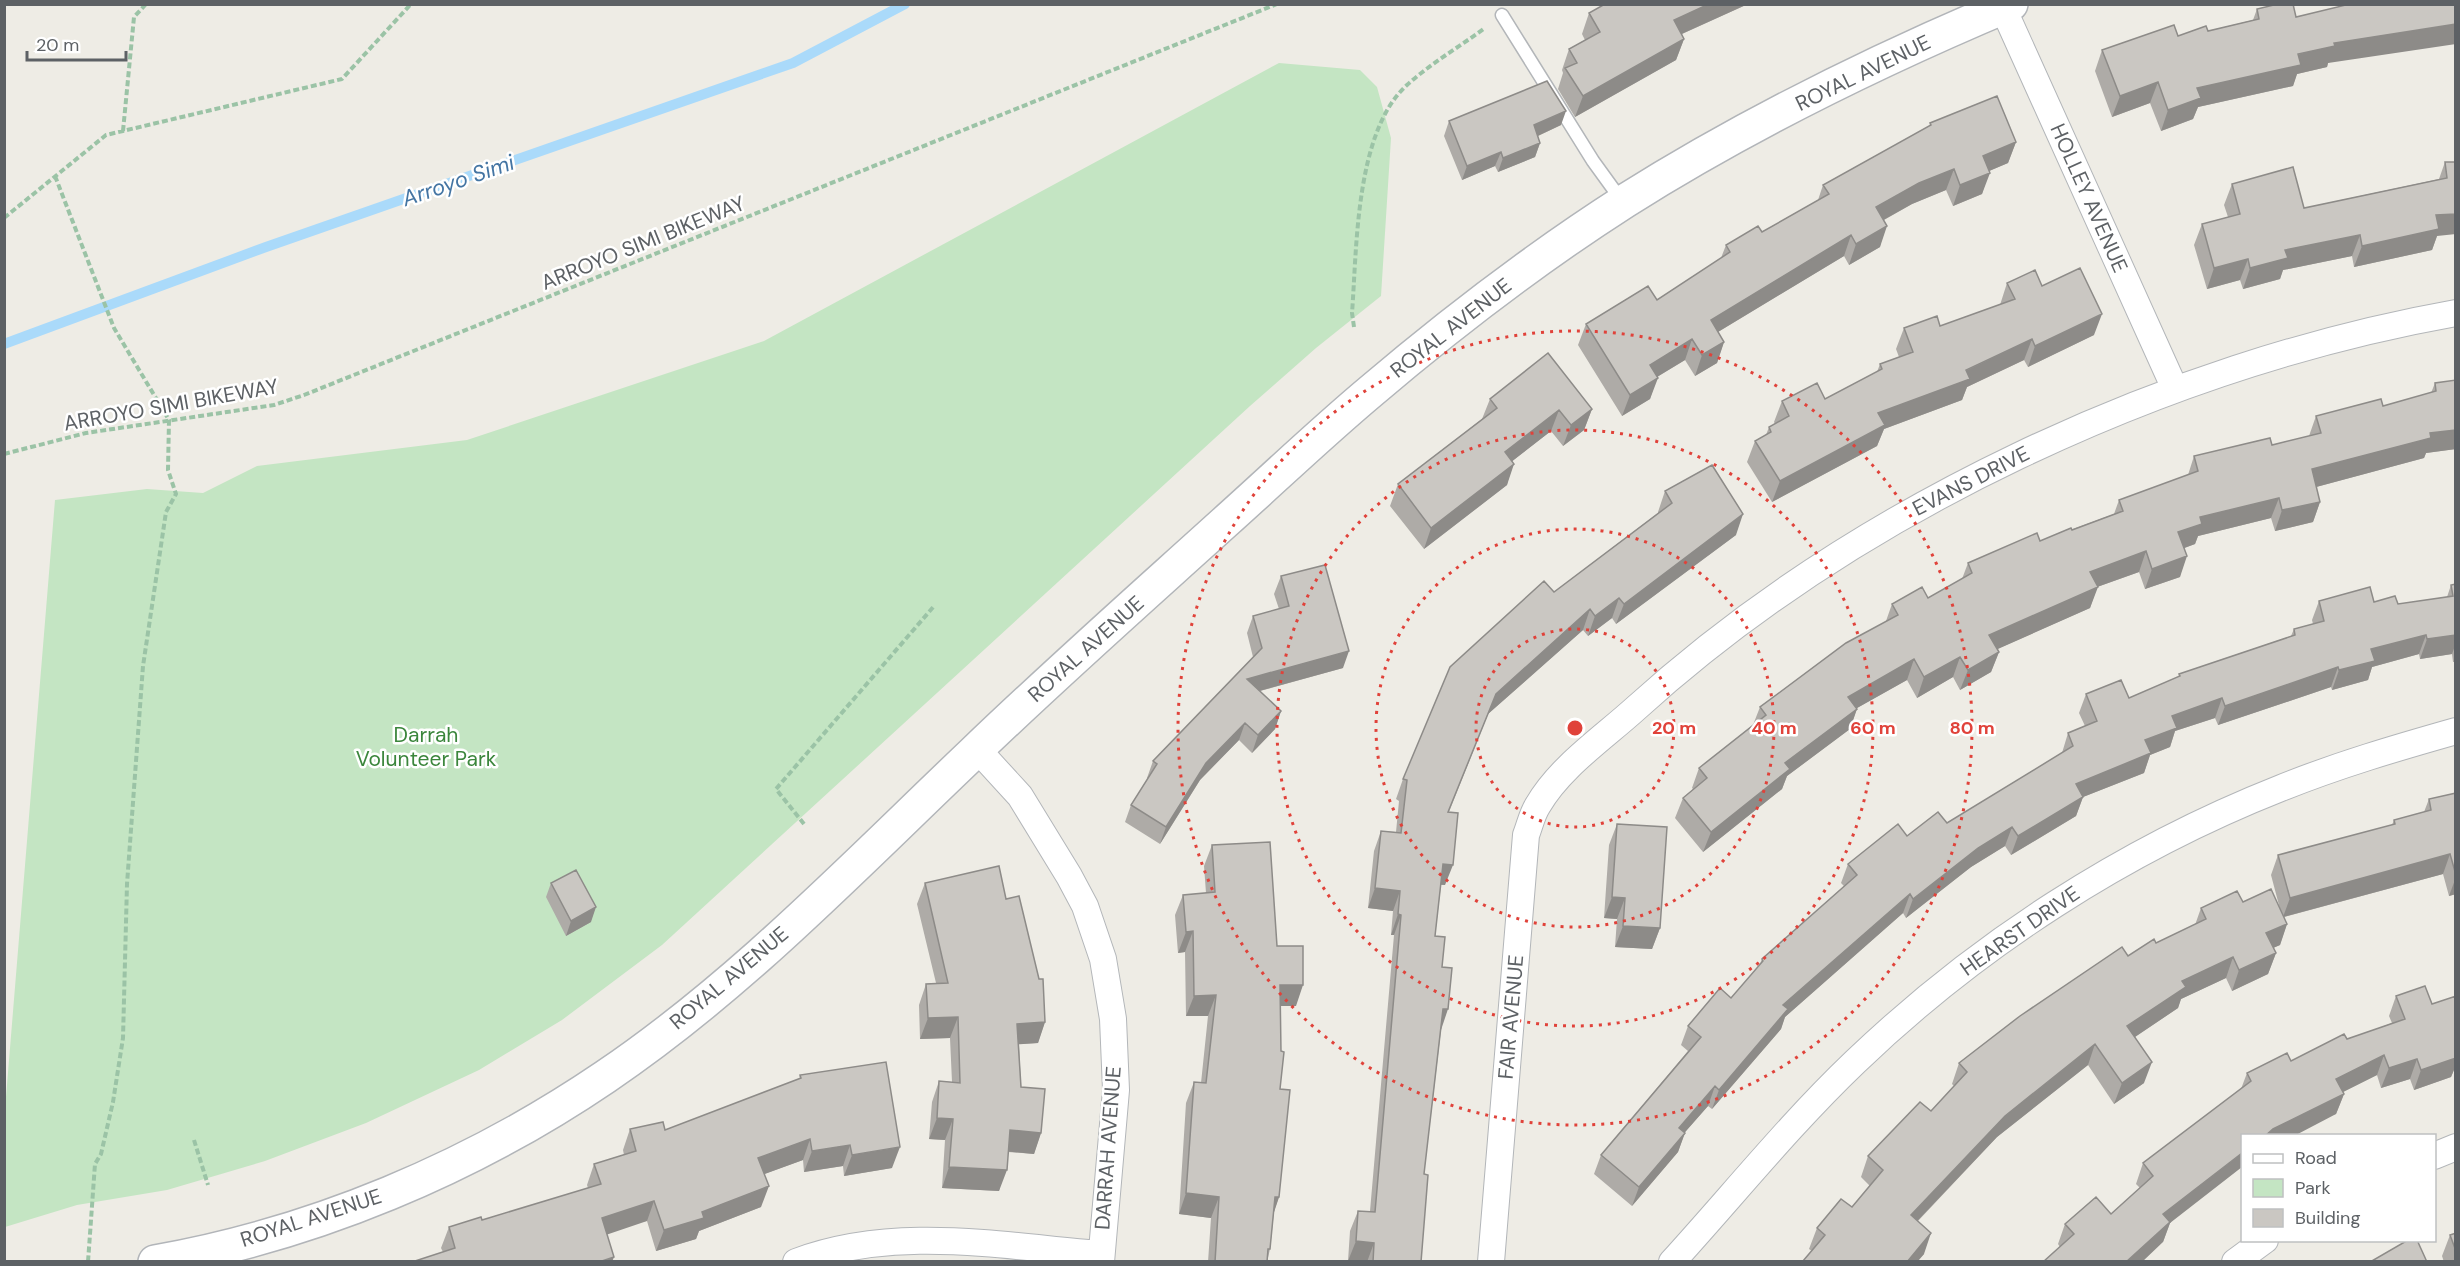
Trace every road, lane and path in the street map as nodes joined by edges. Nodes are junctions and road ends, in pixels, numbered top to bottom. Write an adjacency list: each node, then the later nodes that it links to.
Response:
1 (146, 4): 6 (path)
2 (411, 4): 6 (path)
3 (1276, 4): 13 (path, ARROYO SIMI BIKEWAY)
4 (2007, 6): 8 (main road, ROYAL AVENUE); 12 (street, HOLLEY AVENUE)
5 (1502, 15): 8 (lane); 11 (path)
6 (123, 131): 7 (path)
7 (55, 176): 9 (path); 13 (path)
8 (1623, 202): 17 (main road, ROYAL AVENUE)
9 (4, 218)
10 (2456, 313): 12 (street, EVANS DRIVE)
11 (1354, 327)
12 (2175, 389): 18 (street, EVANS DRIVE)
13 (170, 420): 14 (path, ARROYO SIMI BIKEWAY); 26 (path)
14 (4, 454)
15 (935, 604): 19 (path)
16 (2456, 731): 30 (street, HEARST DRIVE)
17 (977, 749): 25 (street, DARRAH AVENUE); 27 (main road, ROYAL AVENUE)
18 (1555, 781): 29 (street, FAIR AVENUE)
19 (804, 824)
20 (194, 1140): 23 (path)
21 (2456, 1147): 22 (street)
22 (2436, 1155)
23 (208, 1185)
24 (2262, 1242): 31 (street)
25 (1101, 1258): 28 (street)
26 (88, 1262)
27 (154, 1262)
28 (796, 1262)
29 (1491, 1262)
30 (1672, 1262)
31 (2235, 1262)

